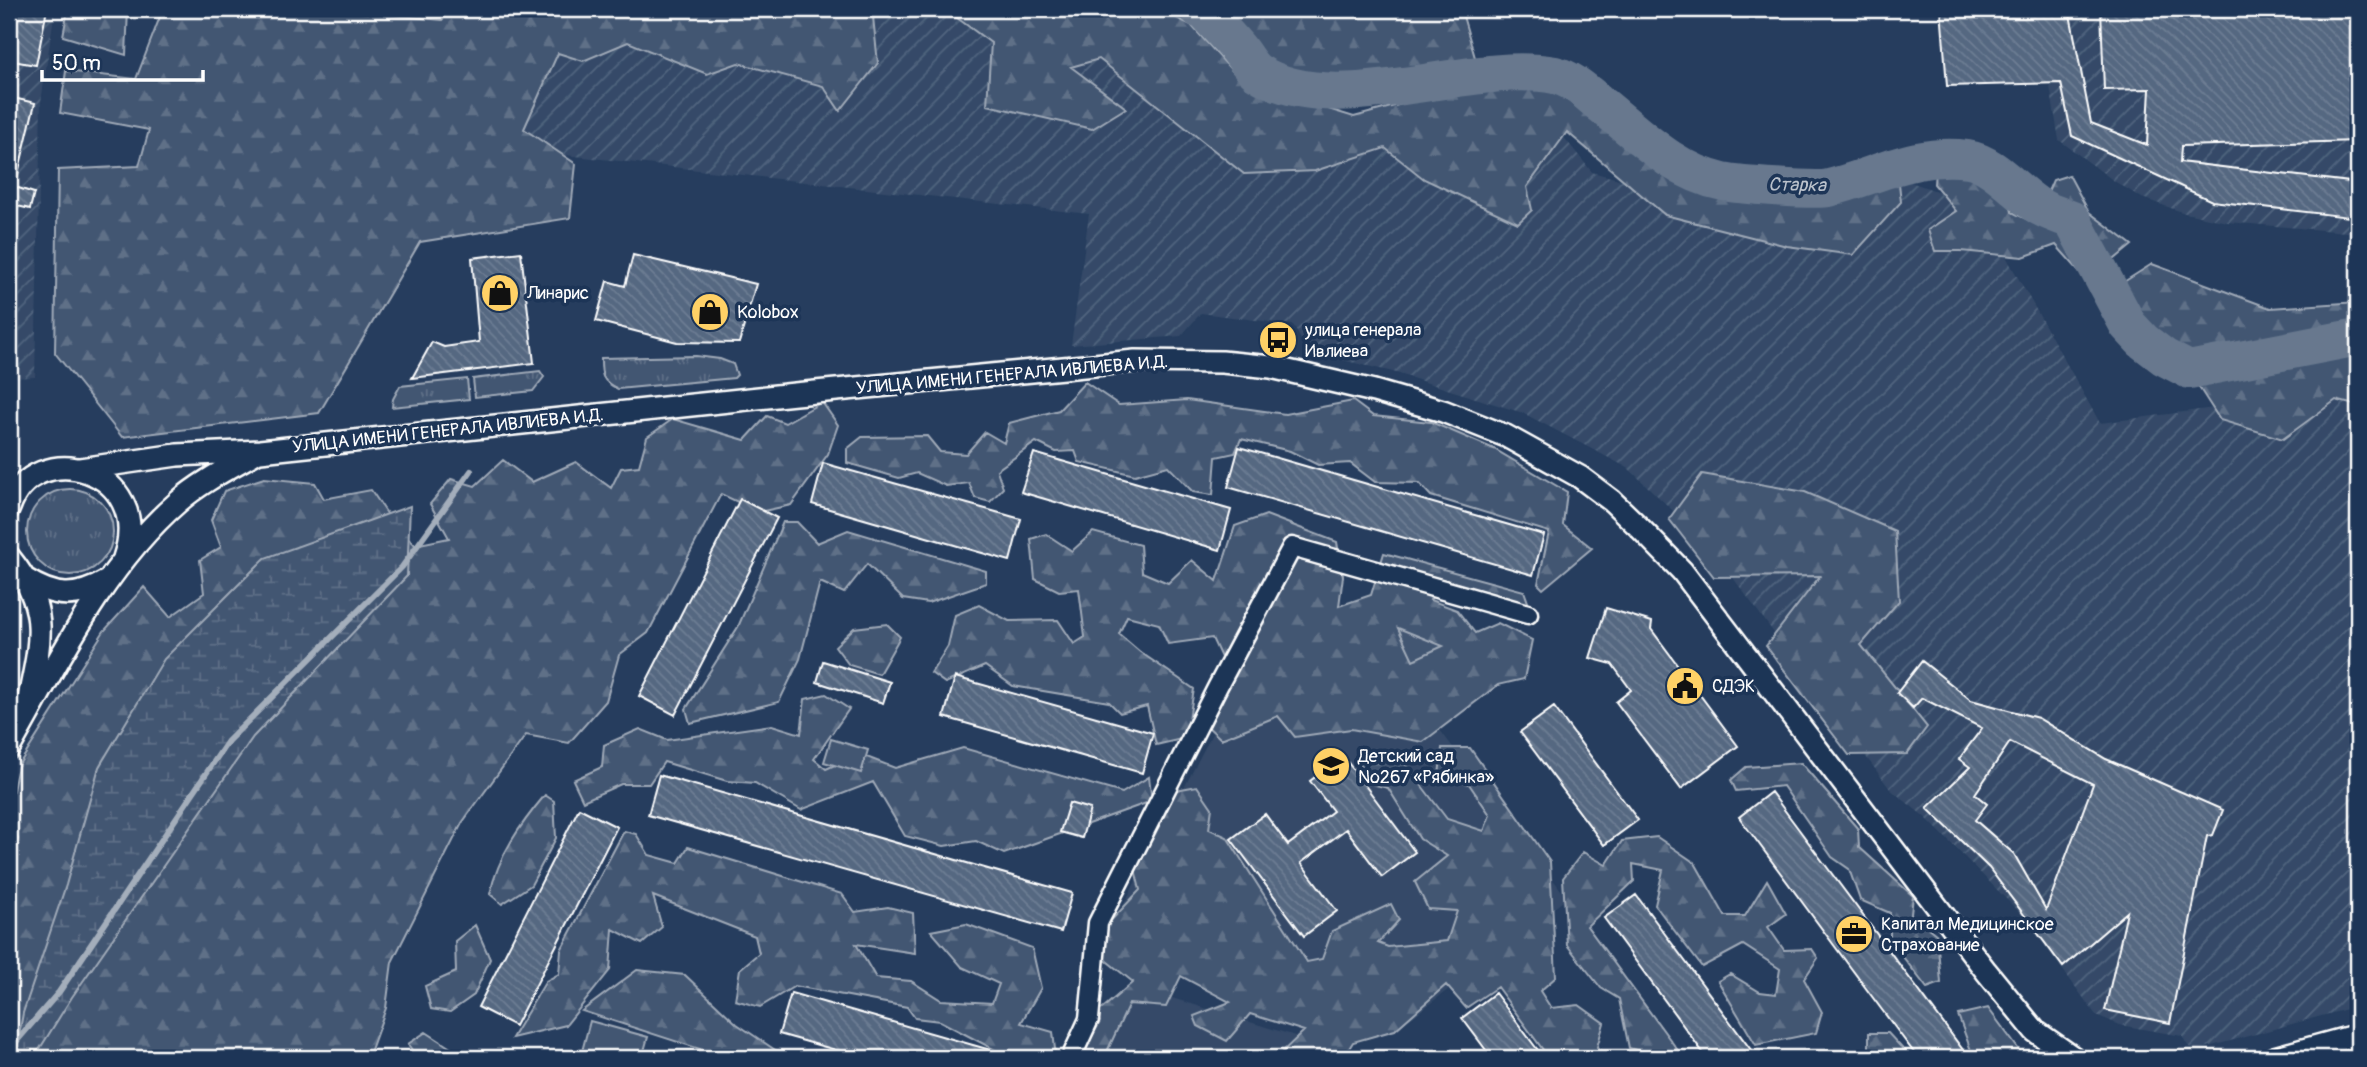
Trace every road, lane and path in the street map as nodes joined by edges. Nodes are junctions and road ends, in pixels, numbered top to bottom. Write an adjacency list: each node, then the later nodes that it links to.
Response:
1 (260, 451): 2 (street, УЛИЦА ИМЕНИ ГЕНЕРАЛА ИВЛИЕВА И.Д.); 6 (street); 12 (street, УЛИЦА ИМЕНИ ГЕНЕРАЛА ИВЛИЕВА И.Д.)
2 (80, 469): 3 (street, УЛИЦА ИМЕНИ ГЕНЕРАЛА ИВЛИЕВА И.Д.); 6 (street)
3 (16, 486): 4 (street)
4 (9, 508)
5 (9, 557): 7 (street)
6 (122, 563): 8 (street)
7 (25, 579): 8 (street); 10 (street)
8 (107, 581): 10 (street)
9 (1528, 614): 14 (street)
10 (24, 721): 11 (street)
11 (9, 748)
12 (2035, 1031): 15 (street); 16 (street, УЛИЦА ИМЕНИ ГЕНЕРАЛА ИВЛИЕВА И.Д.)
13 (2358, 1035): 17 (street)
14 (1071, 1058)
15 (2053, 1058)
16 (2074, 1058)
17 (2274, 1058)

